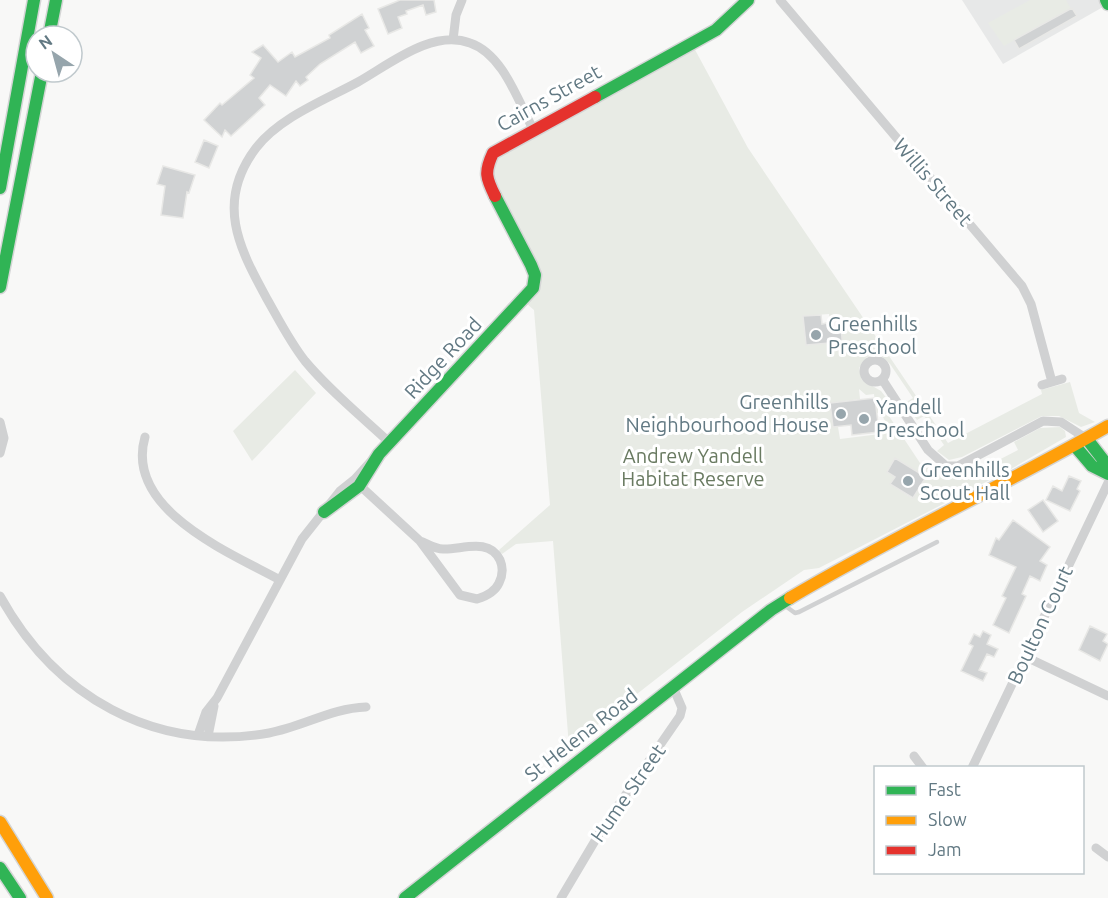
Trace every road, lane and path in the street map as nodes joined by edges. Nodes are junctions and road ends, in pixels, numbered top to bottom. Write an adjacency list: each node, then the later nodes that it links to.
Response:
1 (34, 0): 12 (main road)
2 (56, 0): 8 (main road)
3 (462, 0): 9 (street)
4 (748, 0): 11 (main road, Cairns Street)
5 (780, 0): 16 (street, Willis Street)
6 (1106, 0): 7 (main road)
7 (1108, 4)
8 (51, 24)
9 (453, 40): 11 (street); 22 (street)
10 (40, 84): 13 (main road)
11 (533, 129): 14 (main road, Cairns Street)
12 (0, 188)
13 (0, 287)
14 (533, 288): 22 (main road, Ridge Road)
15 (882, 379): 19 (street)
16 (1042, 385)
17 (0, 422): 24 (street)
18 (1108, 426): 21 (main road, St Helena Road)
19 (1072, 430): 21 (street); 23 (street)
20 (145, 437): 32 (street)
21 (1087, 439): 23 (main road, St Helena Road); 25 (main road)
22 (390, 443): 27 (main road, Ridge Road)
23 (1075, 446): 26 (main road); 34 (main road, St Helena Road)
24 (0, 453)
25 (1108, 466)
26 (1108, 474)
27 (359, 482): 29 (main road, Ridge Road); 30 (street)
28 (1108, 483): 35 (street, Boulton Court)
29 (324, 512): 32 (street, Ridge Road)
30 (420, 541): 30 (street)
31 (937, 542): 34 (lane)
32 (280, 580): 39 (street, Ridge Road)
33 (0, 596): 39 (street)
34 (782, 603): 36 (main road, St Helena Road)
35 (1026, 657): 37 (street); 42 (street, Boulton Court)
36 (673, 687): 49 (main road, St Helena Road); 50 (street, Hume Street)
37 (1108, 696)
38 (366, 707): 39 (street)
39 (203, 735)
40 (914, 756): 41 (street)
41 (922, 766)
42 (973, 766)
43 (0, 822): 48 (main road)
44 (1096, 848): 45 (street)
45 (1108, 857)
46 (0, 868): 47 (main road)
47 (20, 898)
48 (47, 898)
49 (405, 898)
50 (561, 898)

